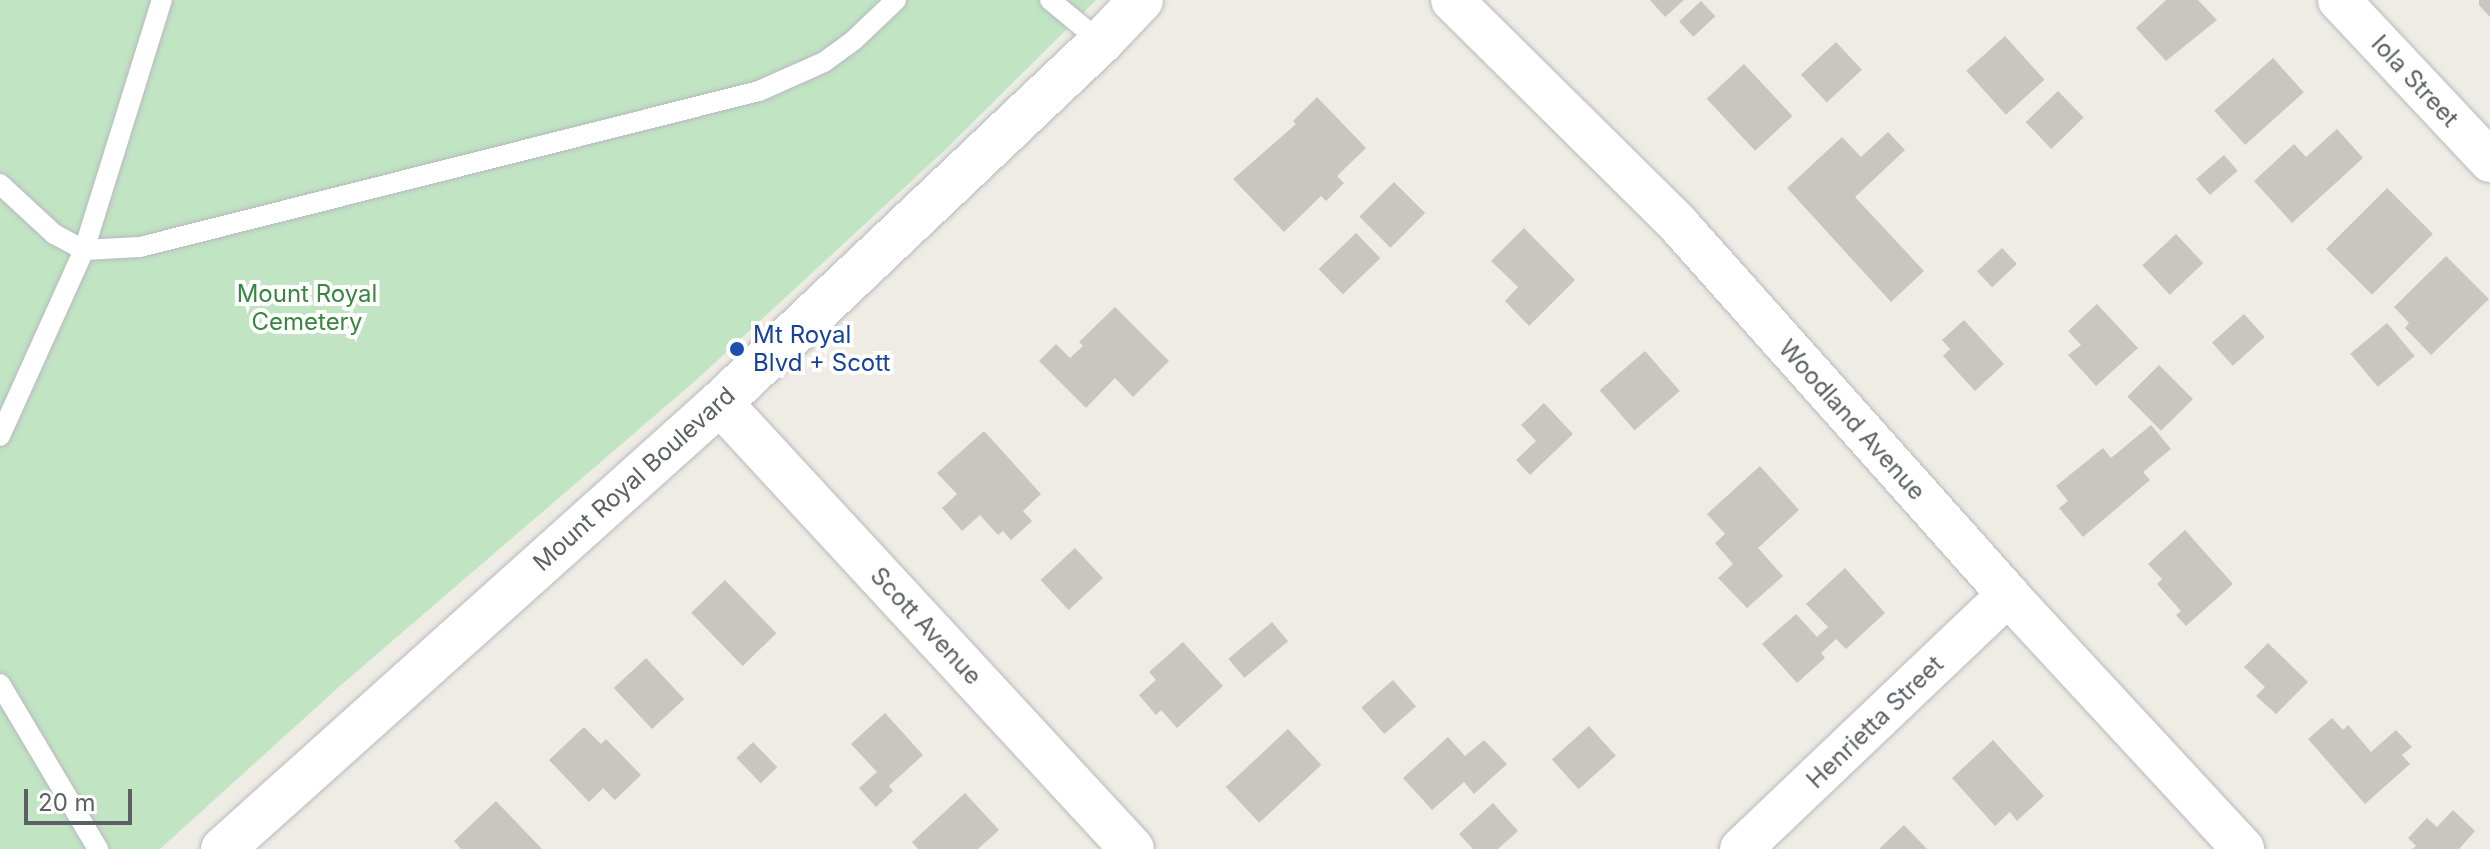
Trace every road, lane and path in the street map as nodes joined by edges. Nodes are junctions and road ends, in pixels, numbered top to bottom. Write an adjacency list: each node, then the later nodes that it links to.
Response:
1 (162, 0): 10 (lane)
2 (896, 0): 10 (lane)
3 (1050, 0): 7 (lane)
4 (1141, 0): 7 (main road, Mount Royal Boulevard)
5 (1452, 0): 13 (street, Woodland Avenue)
6 (2339, 0): 8 (street, Iola Street)
7 (1101, 42): 11 (main road, Mount Royal Boulevard)
8 (2490, 161)
9 (0, 184): 10 (lane)
10 (84, 250): 12 (lane)
11 (720, 403): 16 (main road, Mount Royal Boulevard); 17 (main road, Scott Avenue)
12 (0, 436)
13 (2008, 595): 18 (street, Henrietta Street); 19 (street, Woodland Avenue)
14 (0, 684): 15 (lane)
15 (98, 849)
16 (223, 849)
17 (1132, 849)
18 (1741, 849)
19 (2243, 849)

